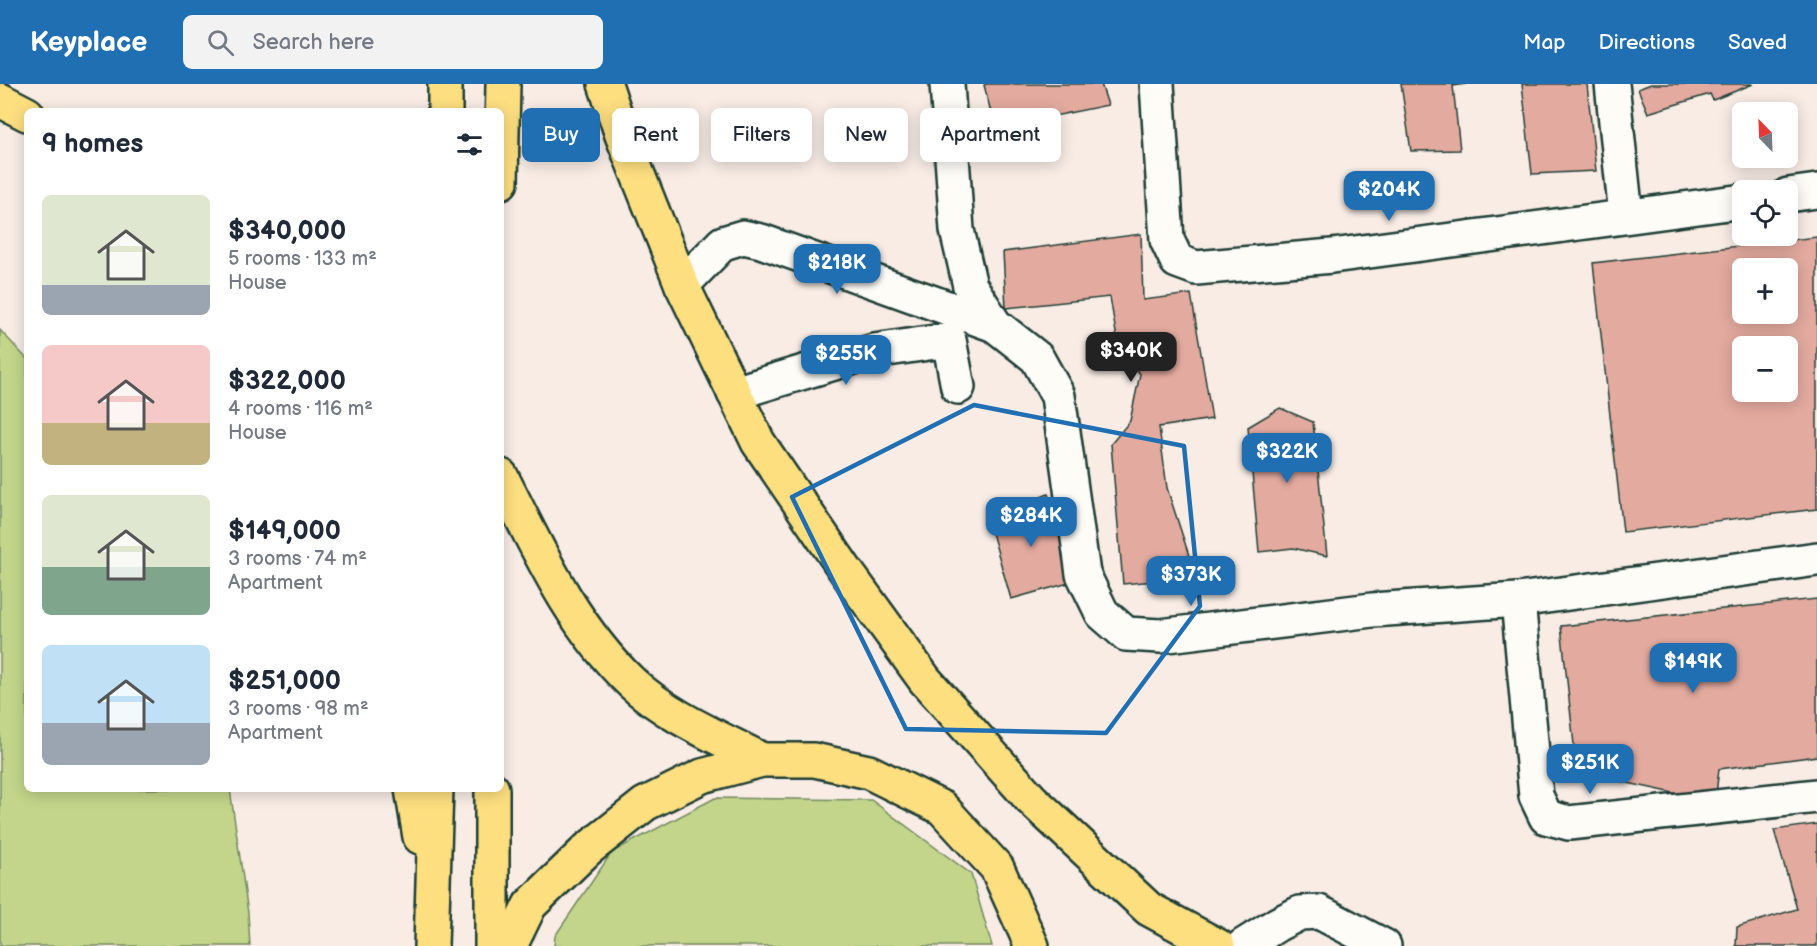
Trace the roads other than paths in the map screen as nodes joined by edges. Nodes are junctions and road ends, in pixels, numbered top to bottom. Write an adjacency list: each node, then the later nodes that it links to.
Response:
1 (445, 84): 8 (highway)
2 (503, 84): 9 (highway)
3 (605, 84): 15 (highway)
4 (947, 84): 16 (street)
5 (1157, 84): 14 (street)
6 (1612, 84): 14 (street)
7 (0, 100): 10 (highway)
8 (445, 108)
9 (503, 108)
10 (24, 112)
11 (1817, 191): 12 (street)
12 (1798, 194)
13 (1732, 202): 14 (street)
14 (1626, 216)
15 (682, 285): 16 (street); 18 (highway)
16 (995, 325): 21 (street)
17 (958, 387): 18 (street)
18 (734, 393): 32 (highway)
19 (504, 482): 22 (highway)
20 (1817, 559): 21 (street)
21 (1518, 600): 26 (street)
22 (762, 760): 30 (highway); 31 (highway)
23 (413, 792): 27 (highway)
24 (436, 792): 27 (highway)
25 (492, 792): 29 (highway)
26 (1817, 796)
27 (432, 904): 28 (highway)
28 (430, 946)
29 (492, 946)
30 (510, 946)
31 (1032, 946)
32 (1218, 946)
33 (1243, 946): 34 (street)
34 (1384, 946)

